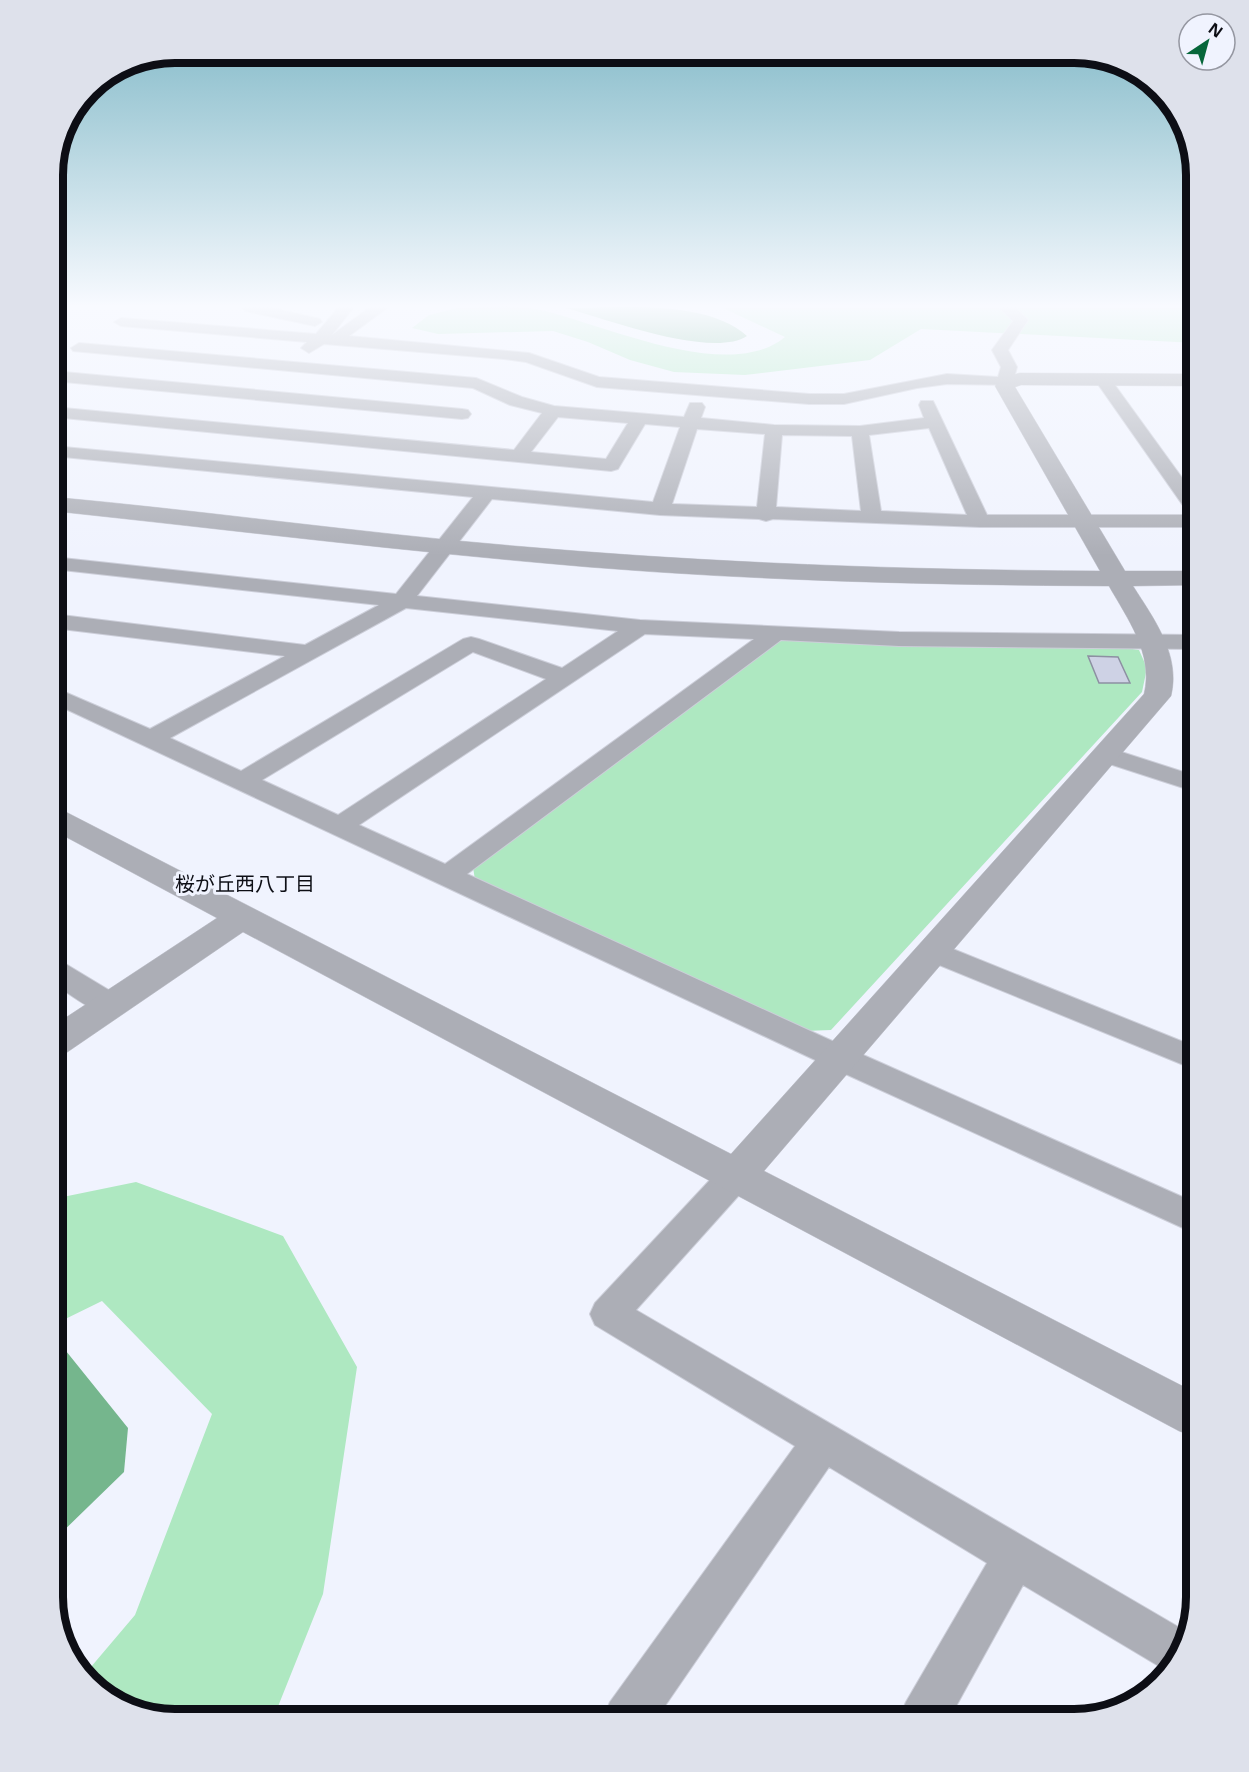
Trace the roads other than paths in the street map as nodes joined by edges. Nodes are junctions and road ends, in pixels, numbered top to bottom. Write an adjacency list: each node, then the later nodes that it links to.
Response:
1 (701, 390): 16 (street)
2 (215, 391): 10 (street)
3 (255, 391): 10 (street)
4 (493, 391): 11 (street)
5 (709, 391): 6 (street)
6 (882, 391)
7 (921, 391): 17 (street)
8 (1008, 391): 33 (street)
9 (1111, 391): 27 (street)
10 (251, 394): 12 (street); 18 (street)
11 (505, 396): 12 (street); 13 (street)
12 (473, 409): 21 (street)
13 (553, 411): 15 (street); 23 (street)
14 (63, 413): 18 (street)
15 (640, 418): 16 (street); 23 (street)
16 (691, 422): 19 (street); 29 (street)
17 (935, 422): 20 (street); 32 (street)
18 (211, 426): 21 (street); 24 (street)
19 (774, 430): 20 (street); 30 (street)
20 (860, 431): 31 (street)
21 (435, 448): 23 (street); 25 (street)
22 (63, 452): 24 (street)
23 (519, 456)
24 (166, 462): 25 (street)
25 (405, 486): 26 (street)
26 (486, 494): 29 (street); 35 (street)
27 (1186, 495)
28 (63, 505): 35 (street)
29 (660, 509): 30 (street)
30 (765, 514): 31 (street)
31 (872, 518): 32 (street)
32 (980, 521): 33 (street)
33 (1084, 521): 34 (street); 37 (street)
34 (1186, 521)
35 (445, 545): 37 (street); 39 (street)
36 (63, 563): 39 (street)
37 (1116, 578): 38 (street); 43 (street)
38 (1186, 578)
39 (400, 602): 41 (street); 45 (street)
40 (63, 622): 45 (street)
41 (640, 627): 42 (street); 46 (street)
42 (774, 634): 43 (street); 54 (street)
43 (1154, 642): 44 (street); 49 (street)
44 (1186, 642)
45 (307, 652): 48 (street)
46 (564, 677): 51 (street); 53 (street)
47 (63, 699): 48 (street)
48 (150, 739): 51 (street)
49 (1106, 755): 50 (street); 56 (street)
50 (1186, 780)
51 (241, 782): 53 (street)
52 (63, 823): 55 (street)
53 (340, 825): 54 (street)
54 (447, 876): 61 (street)
55 (241, 917): 58 (street); 62 (street)
56 (933, 951): 60 (street); 61 (street)
57 (63, 976): 58 (street)
58 (111, 1005): 59 (street)
59 (63, 1037)
60 (1186, 1054)
61 (840, 1058): 62 (street); 63 (street)
62 (736, 1175): 64 (street); 65 (street)
63 (1186, 1213)
64 (1186, 1410)
65 (823, 1441): 66 (street); 68 (street)
66 (1016, 1556): 67 (street); 69 (street)
67 (1173, 1649)
68 (634, 1709)
69 (929, 1709)

